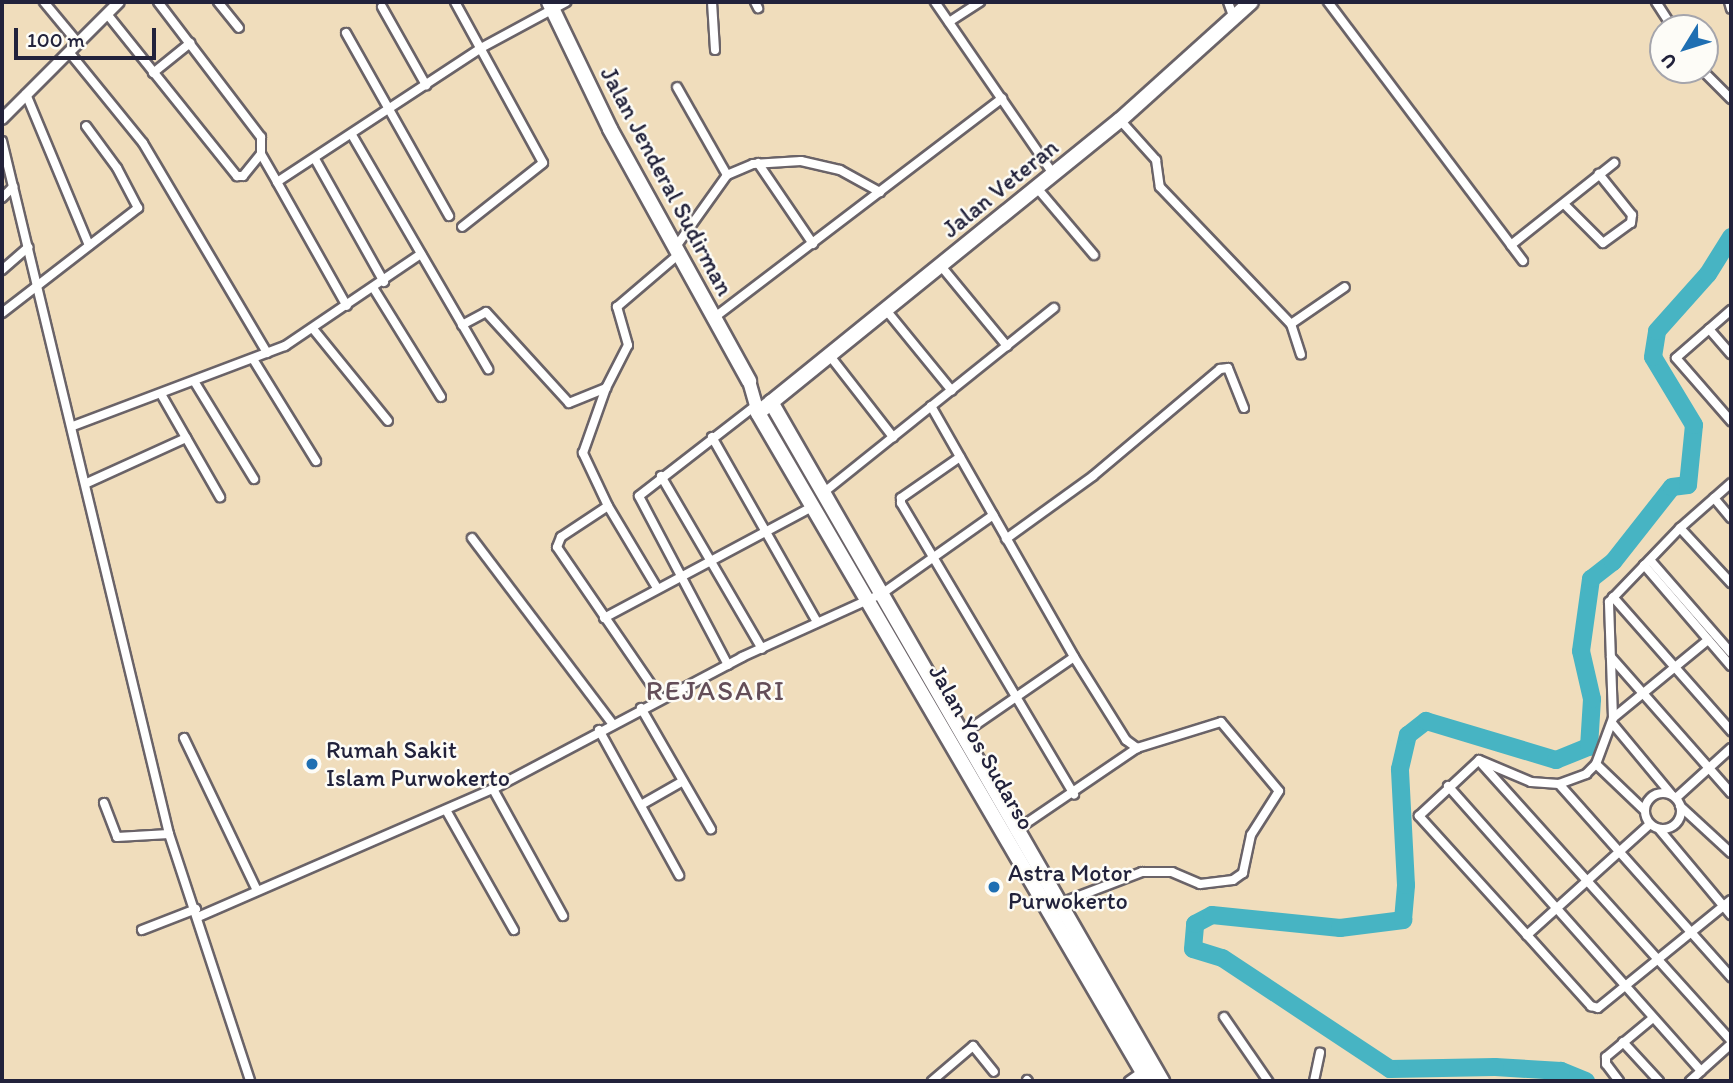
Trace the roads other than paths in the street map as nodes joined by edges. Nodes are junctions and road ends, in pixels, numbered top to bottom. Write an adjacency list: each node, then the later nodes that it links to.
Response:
1 (44, 2): 22 (street)
2 (119, 2): 17 (street)
3 (158, 2): 23 (street)
4 (218, 2): 20 (street)
5 (455, 2): 24 (street)
6 (566, 2): 14 (street)
7 (712, 2): 25 (street)
8 (935, 2): 19 (street)
9 (980, 2): 19 (street)
10 (1228, 2): 18 (street)
11 (1251, 2): 18 (main road, Jalan Veteran)
12 (1328, 2): 57 (street)
13 (1729, 2): 16 (street)
14 (550, 5): 24 (street); 59 (main road, Jalan Jenderal Sudirman)
15 (382, 6): 29 (street)
16 (1731, 9)
17 (107, 14): 22 (street); 27 (street)
18 (1233, 16): 36 (main road, Jalan Veteran)
19 (949, 22): 32 (street)
20 (239, 28)
21 (346, 33): 34 (street)
22 (78, 43): 26 (street)
23 (190, 43): 27 (street); 40 (street)
24 (481, 48): 29 (street); 54 (street)
25 (715, 50)
26 (69, 52): 31 (street); 80 (street)
27 (153, 73): 40 (street)
28 (1716, 84): 33 (street)
29 (426, 85): 34 (street)
30 (677, 87): 46 (street)
31 (26, 94): 35 (street); 56 (street)
32 (1002, 98): 44 (street); 50 (street)
33 (1731, 99)
34 (391, 109): 38 (street); 53 (street)
35 (2, 119)
36 (1120, 120): 44 (main road, Jalan Veteran); 75 (street)
37 (86, 126): 56 (street)
38 (352, 135): 41 (street); 60 (street)
39 (2, 141): 48 (street)
40 (261, 154): 47 (street)
41 (315, 159): 47 (street); 65 (street)
42 (758, 163): 46 (street); 50 (street); 55 (street)
43 (1614, 163): 45 (street)
44 (1053, 174): 49 (main road, Jalan Veteran)
45 (1599, 174): 52 (street); 52 (street)
46 (727, 175): 59 (street)
47 (277, 181): 69 (street)
48 (13, 187): 51 (street); 58 (street)
49 (1037, 188): 61 (street); 63 (main road, Jalan Veteran)
50 (880, 192): 55 (street)
51 (2, 198)
52 (1564, 204): 57 (street)
53 (449, 216)
54 (462, 227)
55 (813, 244): 74 (street)
56 (89, 245): 66 (street)
57 (1511, 245): 62 (street)
58 (28, 247): 64 (street); 66 (street)
59 (677, 251): 74 (main road, Jalan Jenderal Sudirman); 88 (street)
60 (421, 254): 65 (street); 76 (street)
61 (1094, 255)
62 (1523, 261)
63 (941, 266): 71 (main road, Jalan Veteran); 79 (street)
64 (2, 270)
65 (384, 282): 68 (street)
66 (39, 286): 73 (street); 98 (street)
67 (1345, 287): 75 (street)
68 (374, 289): 69 (street); 91 (street)
69 (347, 306): 78 (street)
70 (1054, 308): 79 (street)
71 (886, 310): 83 (main road, Jalan Veteran); 89 (street)
72 (1731, 310): 77 (street)
73 (2, 313)
74 (715, 317): 87 (main road, Jalan Jenderal Sudirman)
75 (1291, 324): 81 (street)
76 (462, 326): 85 (street); 88 (street)
77 (1709, 329): 82 (street); 97 (street)
78 (314, 330): 80 (street); 96 (street)
79 (1007, 346): 89 (street)
80 (267, 353): 84 (street)
81 (1301, 354)
82 (1731, 354)
83 (830, 356): 92 (main road, Jalan Veteran); 100 (street)
84 (253, 359): 86 (street); 103 (street)
85 (488, 369)
86 (194, 381): 90 (street); 105 (street)
87 (749, 381): 92 (main road); 95 (main road)
88 (606, 388): 111 (street)
89 (952, 391): 93 (street)
90 (161, 394): 98 (street); 101 (street)
91 (441, 397)
92 (771, 402): 95 (main road, Jalan Veteran); 110 (main road, Jalan Yos Sudarso)
93 (931, 406): 100 (street); 102 (street)
94 (1244, 408): 117 (street)
95 (757, 410): 99 (street); 110 (main road, Jalan Yos Sudarso)
96 (388, 421)
97 (1731, 421)
98 (73, 426): 106 (street)
99 (712, 437): 104 (street); 115 (street)
100 (893, 437): 110 (street)
101 (186, 438): 106 (street); 108 (street)
102 (960, 457): 112 (street); 119 (street)
103 (316, 461)
104 (661, 476): 118 (street); 121 (street)
105 (254, 479)
106 (87, 482): 166 (street)
107 (1731, 483): 109 (street)
108 (220, 497)
109 (1714, 498): 113 (street); 114 (street)
110 (819, 500): 115 (street); 124 (main road, Jalan Yos Sudarso)
111 (608, 506): 123 (street); 126 (street)
112 (993, 515): 117 (street); 119 (street)
113 (1731, 518)
114 (1680, 527): 120 (street); 122 (street)
115 (768, 532): 118 (street); 127 (street)
116 (472, 538): 141 (street)
117 (1006, 539): 131 (street)
118 (713, 559): 121 (street); 129 (street)
119 (933, 559): 124 (street); 138 (street)
120 (1647, 562): 125 (street); 128 (street); 130 (street)
121 (679, 576): 123 (street); 133 (street)
122 (1731, 583)
123 (657, 588): 126 (street)
124 (876, 595): 127 (street); 144 (main road, Jalan Yos Sudarso); 193 (main road, Jalan Yos Sudarso)
125 (1613, 597): 132 (street); 135 (street)
126 (604, 618): 137 (street)
127 (817, 622): 129 (street)
128 (1708, 640): 134 (street); 135 (street)
129 (762, 649): 133 (street)
130 (1731, 653)
131 (1074, 657): 138 (street); 146 (street)
132 (1611, 657): 136 (street); 140 (street)
133 (728, 664): 137 (street)
134 (1731, 666)
135 (1675, 668): 136 (street); 143 (street)
136 (1642, 693): 140 (street); 150 (street)
137 (661, 699): 139 (street)
138 (1016, 699): 144 (street); 156 (street)
139 (641, 708): 141 (street); 151 (street)
140 (1612, 720): 149 (street); 157 (street)
141 (612, 723): 142 (street)
142 (599, 730): 154 (street); 159 (street)
143 (1731, 731)
144 (961, 735): 165 (main road, Jalan Yos Sudarso)
145 (184, 738): 171 (street)
146 (1137, 748): 156 (street); 173 (street)
147 (1731, 748): 150 (street)
148 (1479, 760): 152 (street); 153 (street); 170 (street)
149 (1596, 764): 152 (street); 161 (street)
150 (1707, 766): 155 (street); 157 (street)
151 (683, 781): 159 (street); 163 (street)
152 (1559, 783): 167 (street)
153 (1448, 786): 175 (street); 182 (street)
154 (493, 789): 160 (street); 178 (street)
155 (1731, 793)
156 (1073, 794): 165 (street)
157 (1676, 800): 161 (street); 164 (street); 168 (street)
158 (104, 803): 166 (street)
159 (641, 804): 169 (street)
160 (446, 810): 171 (street); 180 (street)
161 (1644, 810): 162 (street)
162 (1650, 824): 164 (street); 167 (street)
163 (710, 829)
164 (1660, 829): 174 (street)
165 (1015, 831): 173 (main road, Jalan Yos Sudarso)
166 (169, 834): 176 (street)
167 (1618, 852): 170 (street); 181 (street)
168 (1731, 853)
169 (679, 876)
170 (1587, 879): 175 (street); 183 (street)
171 (257, 888): 176 (street)
172 (1731, 900): 174 (street)
173 (1058, 904): 197 (main road, Jalan Yos Sudarso)
174 (1723, 907): 177 (street); 181 (street)
175 (1556, 908): 182 (street); 185 (street)
176 (197, 913): 179 (street); 194 (street)
177 (1731, 915)
178 (563, 916)
179 (142, 930)
180 (514, 930)
181 (1694, 933): 183 (street); 184 (street)
182 (1527, 935): 185 (street)
183 (1661, 961): 185 (street); 189 (street)
184 (1731, 977)
185 (1626, 988): 187 (street)
186 (1224, 1017): 198 (street)
187 (1653, 1018): 188 (street); 191 (street)
188 (1623, 1042): 200 (street); 201 (street)
189 (1731, 1042): 191 (street)
190 (1320, 1053): 199 (street)
191 (1701, 1071): 202 (street)
192 (994, 1072): 195 (street)
193 (1145, 1077): 196 (street)
194 (250, 1081)
195 (932, 1081)
196 (1129, 1081)
197 (1161, 1081)
198 (1268, 1081)
199 (1314, 1081)
200 (1619, 1081)
201 (1659, 1081)
202 (1690, 1081)

